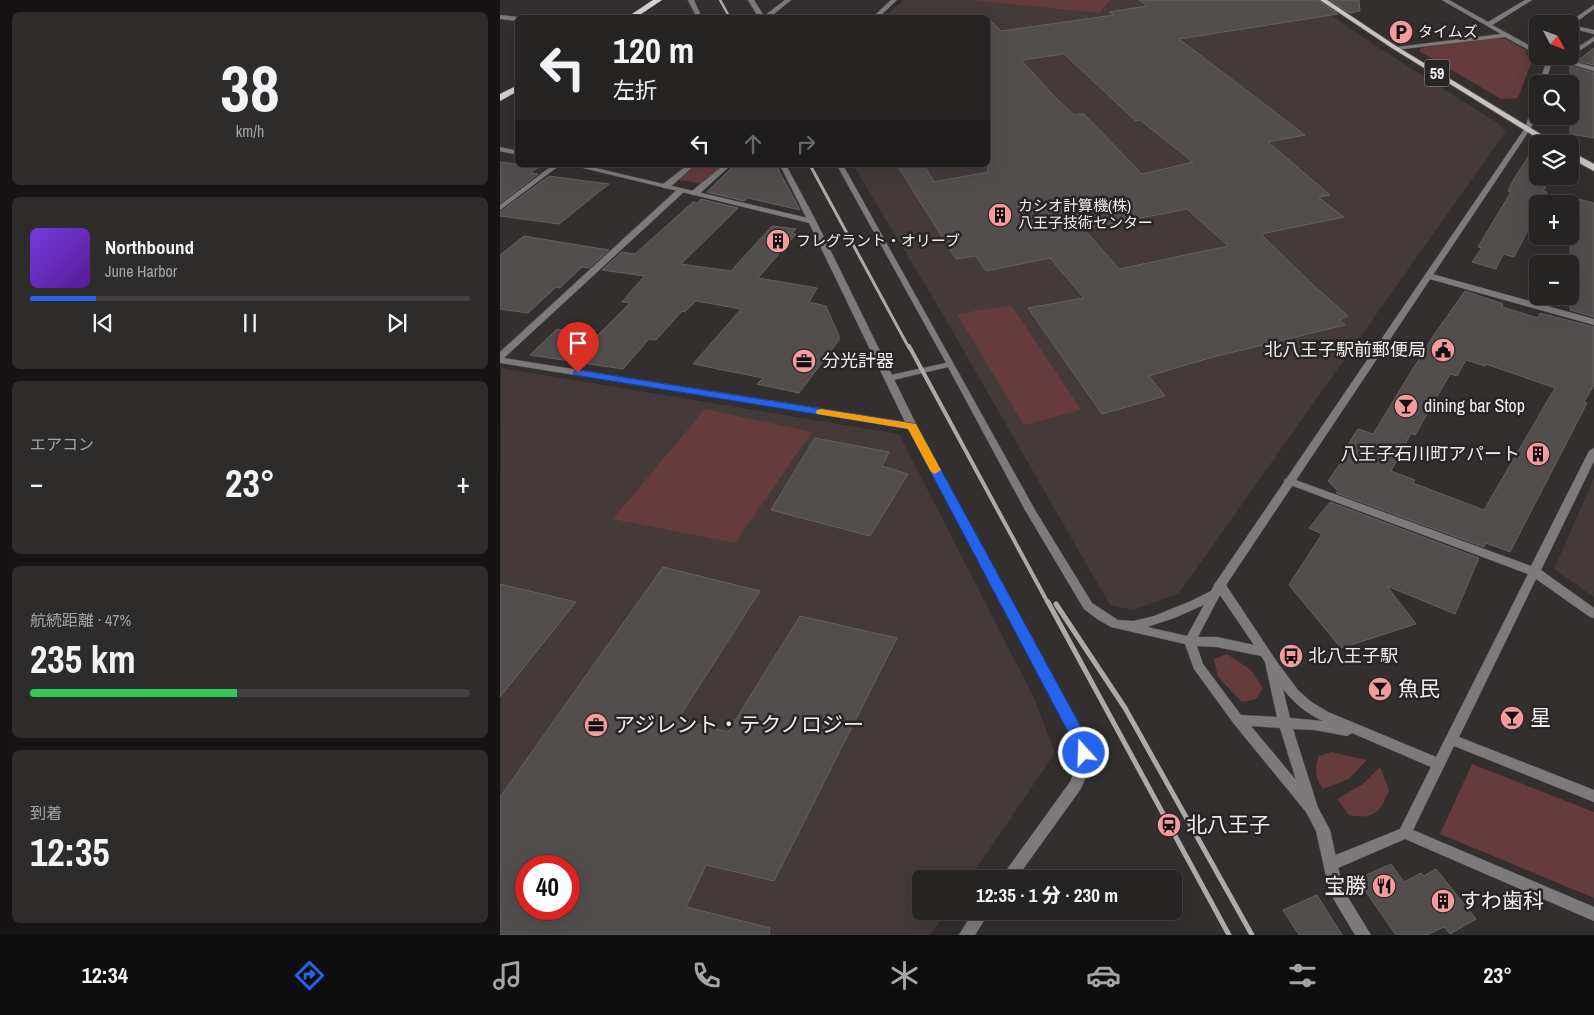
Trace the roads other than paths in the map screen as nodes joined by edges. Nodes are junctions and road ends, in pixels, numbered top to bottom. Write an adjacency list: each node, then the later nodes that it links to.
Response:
1 (658, 0): 10 (highway)
2 (691, 0): 11 (street)
3 (751, 0): 12 (street)
4 (788, 0): 13 (street)
5 (894, 0): 14 (street)
6 (1323, 0): 24 (main road, 59)
7 (1445, 0): 18 (street)
8 (1529, 0): 18 (street)
9 (1594, 6): 16 (street)
10 (634, 15)
11 (698, 15)
12 (762, 15)
13 (768, 15)
14 (877, 15)
15 (500, 17): 17 (street)
16 (1579, 18)
17 (515, 19)
18 (1488, 25): 21 (street)
19 (1579, 28): 20 (street)
20 (1594, 32)
21 (1506, 35): 23 (street); 24 (street)
22 (1594, 39): 25 (street)
23 (1529, 48)
24 (1397, 49): 31 (main road, 59)
25 (1579, 49)
26 (1579, 65): 27 (street)
27 (1594, 69)
28 (515, 89): 29 (highway)
29 (500, 98)
30 (1529, 125): 31 (street)
31 (1528, 128): 32 (main road, 59); 48 (street)
32 (1539, 135)
33 (500, 149): 34 (street)
34 (515, 152)
35 (1579, 159): 42 (main road)
36 (554, 167): 46 (street)
37 (583, 167): 43 (street)
38 (690, 167): 43 (street)
39 (726, 167): 45 (street)
40 (784, 167): 47 (street)
41 (841, 167): 51 (street)
42 (1594, 168)
43 (666, 186): 44 (street)
44 (682, 190): 45 (street); 50 (street)
45 (695, 193): 47 (street)
46 (500, 208)
47 (812, 221): 52 (street)
48 (1429, 276): 49 (street); 55 (street)
49 (1594, 322)
50 (500, 359): 53 (street)
51 (951, 364): 52 (street); 59 (street)
52 (888, 378): 53 (street)
53 (912, 426): 71 (street)
54 (1594, 451): 56 (street)
55 (1289, 481): 56 (street); 57 (street)
56 (1535, 572): 58 (street); 65 (street)
57 (1216, 590): 59 (street); 60 (street); 61 (street)
58 (1594, 614)
59 (1127, 626): 60 (street)
60 (1190, 640): 61 (street); 62 (street)
61 (1268, 657): 63 (street); 64 (street)
62 (1238, 720): 63 (street); 68 (street)
63 (1285, 722): 64 (street); 68 (street)
64 (1370, 737): 66 (street)
65 (1453, 740): 66 (street); 67 (street)
66 (1439, 764): 69 (street)
67 (1594, 796)
68 (1311, 808): 70 (street)
69 (1405, 833): 70 (street); 72 (street)
70 (1331, 864): 75 (street)
71 (1014, 870)
72 (1594, 914)
73 (977, 920): 74 (street)
74 (966, 935)
75 (1364, 935)

